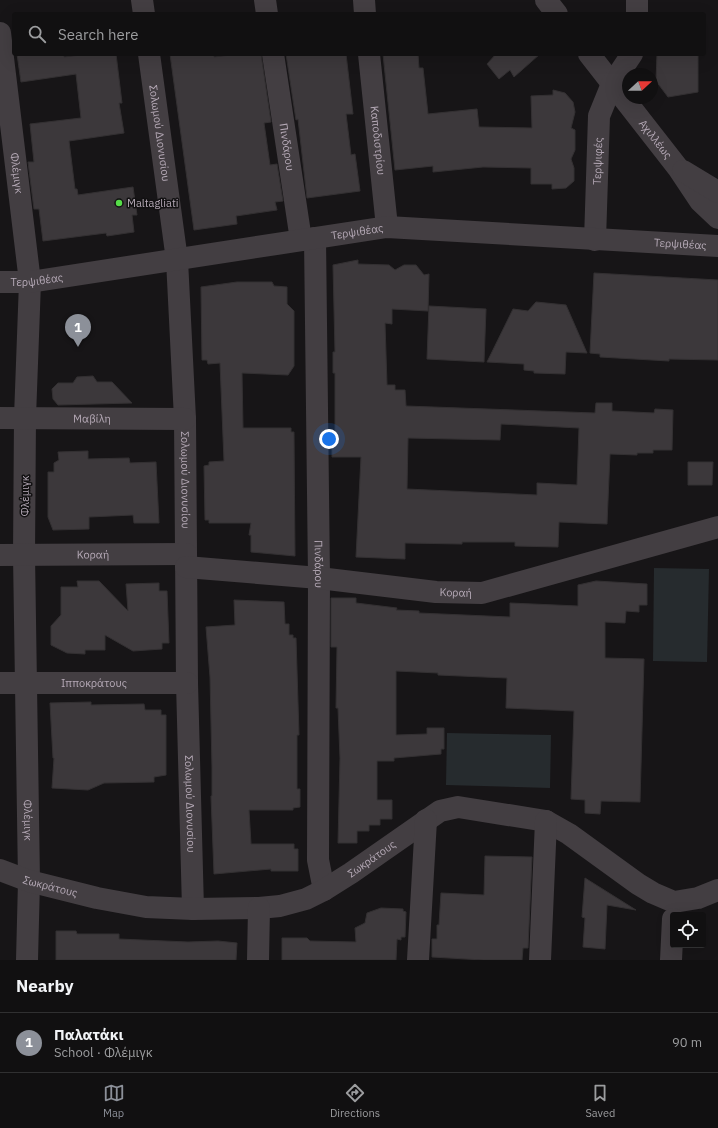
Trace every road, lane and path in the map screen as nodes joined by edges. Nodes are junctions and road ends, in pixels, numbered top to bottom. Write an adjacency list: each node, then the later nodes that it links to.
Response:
1 (142, 0): 6 (street)
2 (265, 0): 7 (street)
3 (364, 0): 8 (street)
4 (546, 0): 9 (street)
5 (637, 0): 10 (street)
6 (144, 12)
7 (267, 12)
8 (365, 12)
9 (555, 12)
10 (637, 12)
11 (0, 33): 27 (street, Φλέμιγκ)
12 (149, 56): 25 (street, Σολωμού Διονυσίου)
13 (273, 56): 22 (street, Πινδάρου)
14 (369, 56): 21 (street, Καποδιστρίου)
15 (591, 56): 17 (street, Αχιλλέως)
16 (631, 56): 17 (street, Τερψιφές)
17 (612, 84): 18 (street, Αχιλλέως); 23 (street, Τερψιφές)
18 (678, 168): 19 (street, Αχιλλέως); 20 (street, Αχιλλέως)
19 (718, 192)
20 (718, 218)
21 (386, 227): 22 (street, Τερψιθέας); 23 (street, Τερψιθέας)
22 (308, 239): 25 (street, Τερψιθέας); 35 (street, Πινδάρου)
23 (595, 240): 24 (street, Τερψιθέας)
24 (718, 246)
25 (177, 260): 27 (street, Τερψιθέας); 30 (street, Σολωμού Διονυσίου)
26 (0, 282): 27 (street, Τερψιθέας)
27 (30, 282): 28 (street, Φλέμιγκ)
28 (25, 417): 29 (street, Μαβίλη); 30 (street, Μαβίλη); 33 (street, Φλέμιγκ)
29 (0, 418)
30 (185, 419): 34 (street, Σολωμού Διονυσίου)
31 (718, 528): 35 (street, Κοραή)
32 (0, 556): 33 (street, Κοραή)
33 (24, 556): 34 (street, Κοραή); 36 (street, Φλέμιγκ)
34 (186, 560): 35 (street, Κοραή); 37 (street, Σολωμού Διονυσίου)
35 (319, 578): 43 (street, Πινδάρου)
36 (26, 683): 37 (street, Ιπποκράτους); 38 (street, Ιπποκράτους); 42 (street, Φλέμιγκ)
37 (187, 683): 46 (street, Σολωμού Διονυσίου)
38 (0, 684)
39 (426, 820): 40 (street, Σωκράτους); 43 (street, Σωκράτους); 51 (street)
40 (546, 821): 47 (street, Σωκράτους); 52 (street)
41 (0, 870): 42 (street, Σωκράτους)
42 (29, 881): 46 (street, Σωκράτους); 49 (street, Φλέμιγκ)
43 (324, 890): 45 (street, Σωκράτους)
44 (718, 890): 47 (street)
45 (259, 908): 46 (street, Σωκράτους); 50 (street)
46 (194, 909)
47 (673, 912)
48 (672, 948): 53 (street)
49 (27, 960)
50 (258, 960)
51 (418, 960)
52 (540, 960)
53 (671, 960)

